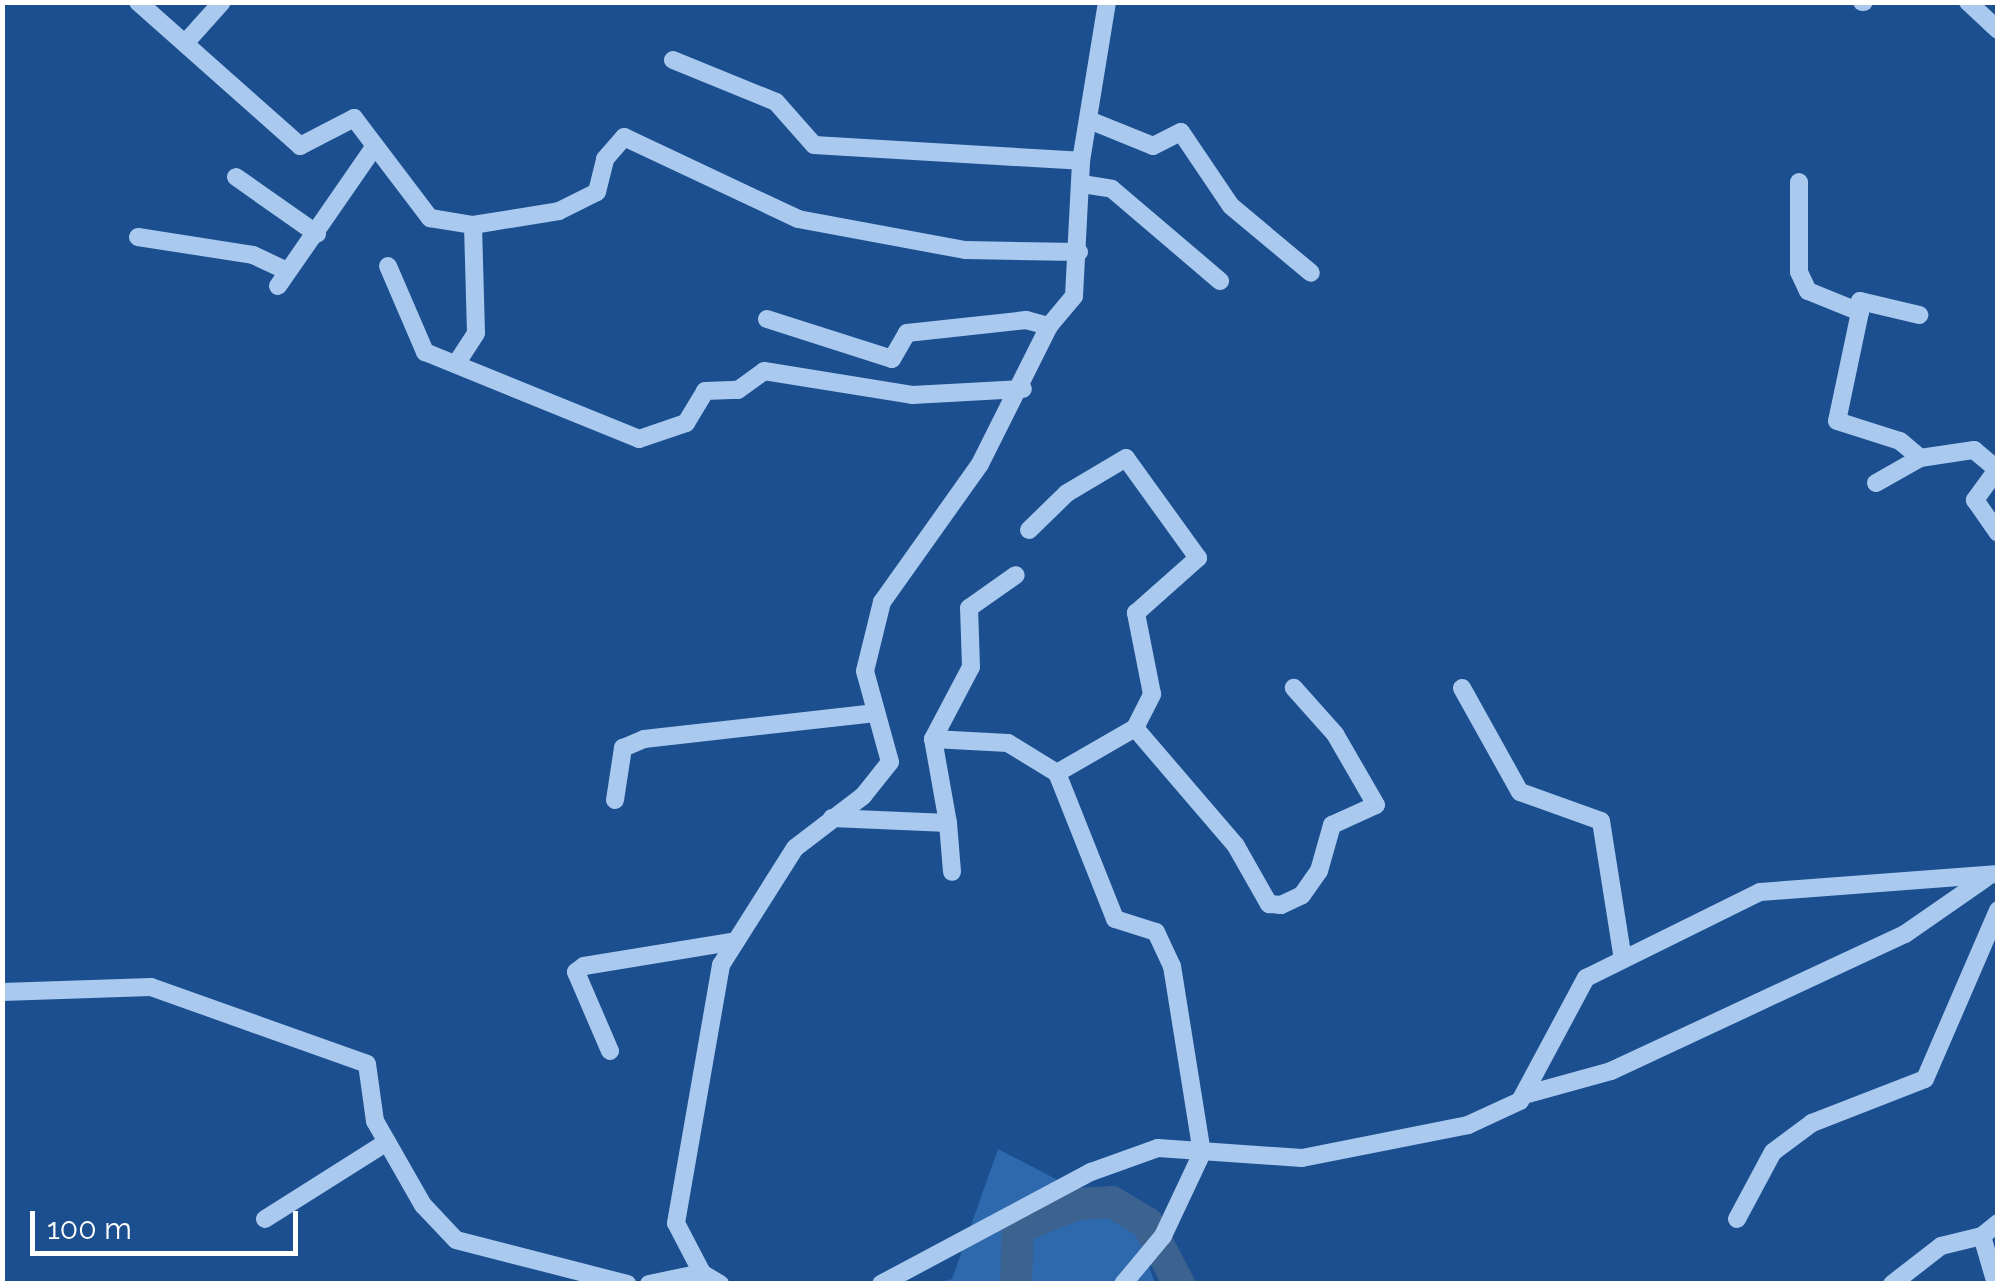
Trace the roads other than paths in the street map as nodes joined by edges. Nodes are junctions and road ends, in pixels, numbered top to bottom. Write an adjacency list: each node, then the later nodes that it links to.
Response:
1 (138, 2): 6 (street)
2 (222, 2): 6 (street)
3 (1968, 2): 5 (street)
4 (1098, 7): 8 (street)
5 (1998, 30)
6 (186, 41): 9 (street)
7 (673, 60): 10 (street)
8 (1090, 120): 10 (street); 19 (street)
9 (372, 149): 14 (street); 15 (street)
10 (1081, 160): 13 (street)
11 (236, 177): 15 (street)
12 (1799, 182): 21 (street)
13 (1082, 184): 17 (street); 20 (street)
14 (473, 225): 17 (street); 25 (street)
15 (317, 234): 16 (street)
16 (138, 237)
17 (1079, 252): 24 (street)
18 (388, 266): 25 (street)
19 (1312, 273)
20 (1220, 281)
21 (1860, 312): 22 (street); 27 (street)
22 (1919, 316)
23 (767, 319): 24 (street)
24 (1050, 326): 26 (street)
25 (458, 361): 26 (street)
26 (1024, 389): 35 (street)
27 (1920, 458): 28 (street); 29 (street)
28 (1997, 470): 31 (street)
29 (1876, 483)
30 (1029, 530): 36 (street)
31 (1998, 532)
32 (1016, 575): 37 (street)
33 (1294, 688): 36 (street)
34 (1462, 688): 46 (street)
35 (874, 713): 39 (street); 40 (street)
36 (1134, 728): 38 (street)
37 (933, 739): 38 (street); 41 (street)
38 (1058, 773): 51 (street)
39 (616, 800)
40 (832, 818): 41 (street); 45 (street)
41 (948, 823): 42 (street)
42 (952, 872)
43 (1992, 876): 46 (street); 49 (street)
44 (1998, 910): 53 (street)
45 (736, 941): 48 (street); 56 (street)
46 (1622, 952): 49 (street)
47 (2, 992): 50 (street)
48 (610, 1051)
49 (1524, 1095): 51 (street)
50 (387, 1142): 52 (street); 58 (street)
51 (1202, 1153): 57 (street); 61 (street)
52 (265, 1219)
53 (1736, 1219)
54 (1998, 1223): 55 (street)
55 (1982, 1236): 62 (street); 63 (street)
56 (702, 1273): 59 (street); 60 (street)
57 (1124, 1281)
58 (627, 1284)
59 (649, 1284)
60 (720, 1284)
61 (881, 1284)
62 (1892, 1284)
63 (1996, 1284)

